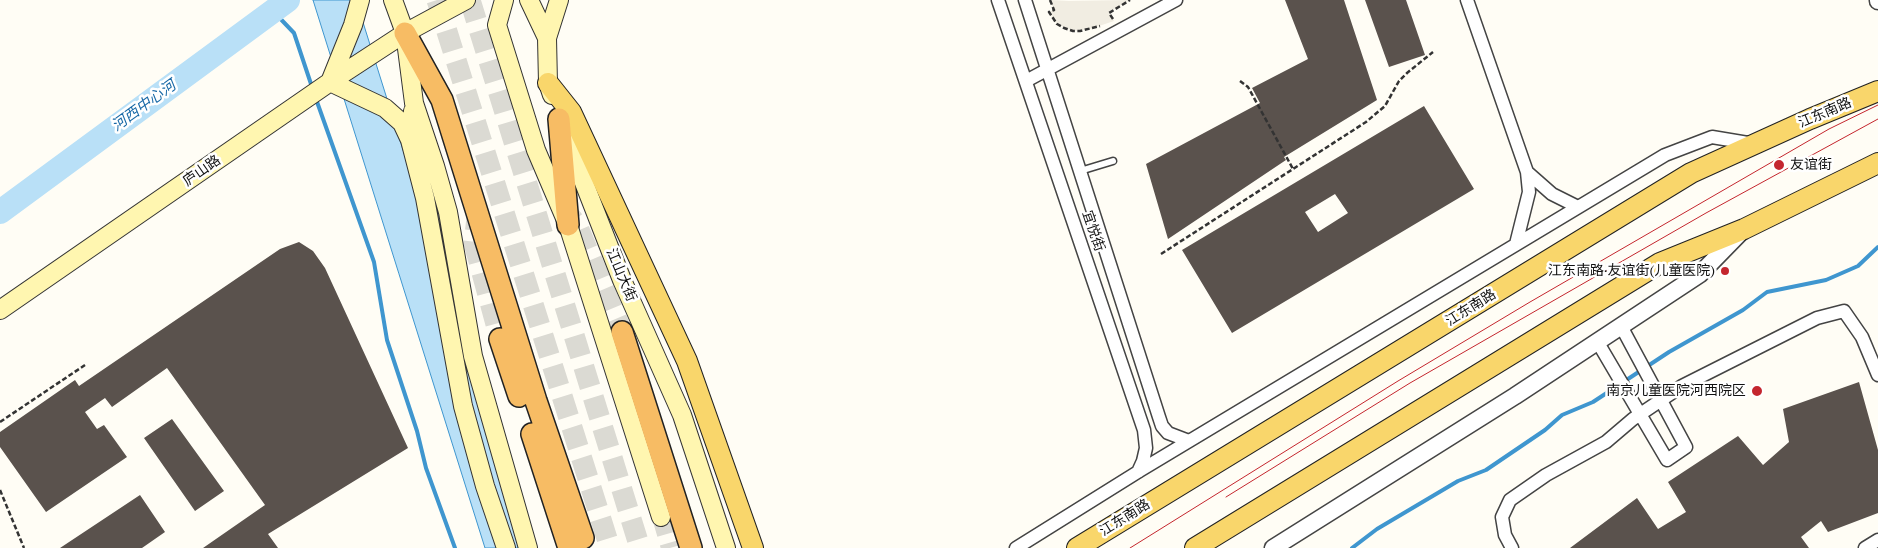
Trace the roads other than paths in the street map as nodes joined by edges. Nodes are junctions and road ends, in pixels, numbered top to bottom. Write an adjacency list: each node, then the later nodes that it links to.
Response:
1 (360, 0): 16 (main road)
2 (393, 0): 12 (main road)
3 (442, 0): 12 (main road, 庐山路)
4 (466, 0): 12 (main road, 庐山路)
5 (504, 0): 28 (main road)
6 (529, 0): 13 (main road, 江山大街)
7 (559, 0): 13 (main road)
8 (998, 0): 15 (street, 宜悦街)
9 (1025, 0): 14 (street, 宜悦街)
10 (1176, 0): 14 (street)
11 (1467, 0): 26 (street)
12 (405, 33): 16 (main road, 庐山路); 19 (main road); 43 (highway)
13 (547, 38): 17 (main road, 江山大街)
14 (1047, 69): 15 (street); 25 (street, 宜悦街)
15 (1026, 81): 40 (street, 宜悦街)
16 (330, 82): 21 (main road); 31 (main road, 庐山路)
17 (548, 83): 20 (main road, 江山大街); 48 (main road)
18 (1878, 91): 22 (main road, 江东南路)
19 (414, 103): 21 (main road); 45 (main road)
20 (559, 119): 28 (highway); 47 (main road, 江山大街)
21 (410, 140): 44 (main road)
22 (1754, 144): 27 (street); 50 (main road, 江东南路)
23 (1113, 161): 25 (lane)
24 (1878, 163): 29 (main road)
25 (1080, 171): 39 (street, 宜悦街)
26 (1527, 172): 27 (street); 30 (street)
27 (1578, 207): 30 (street)
28 (568, 225): 41 (main road)
29 (1744, 230): 32 (street); 51 (main road)
30 (1516, 244): 39 (street)
31 (0, 310)
32 (1621, 326): 35 (street); 37 (street)
33 (622, 332): 46 (highway)
34 (500, 339): 43 (highway)
35 (1597, 341): 38 (street); 52 (street)
36 (1878, 375): 37 (street)
37 (1660, 400): 38 (street); 38 (street)
38 (1640, 414): 53 (street)
39 (1189, 441): 40 (street)
40 (1138, 472): 49 (street)
41 (661, 516)
42 (1878, 540): 54 (street)
43 (576, 543)
44 (506, 548)
45 (528, 548)
46 (692, 548)
47 (726, 548)
48 (753, 548)
49 (1016, 548)
50 (1077, 548)
51 (1196, 548)
52 (1273, 548)
53 (1512, 548)
54 (1865, 548)

